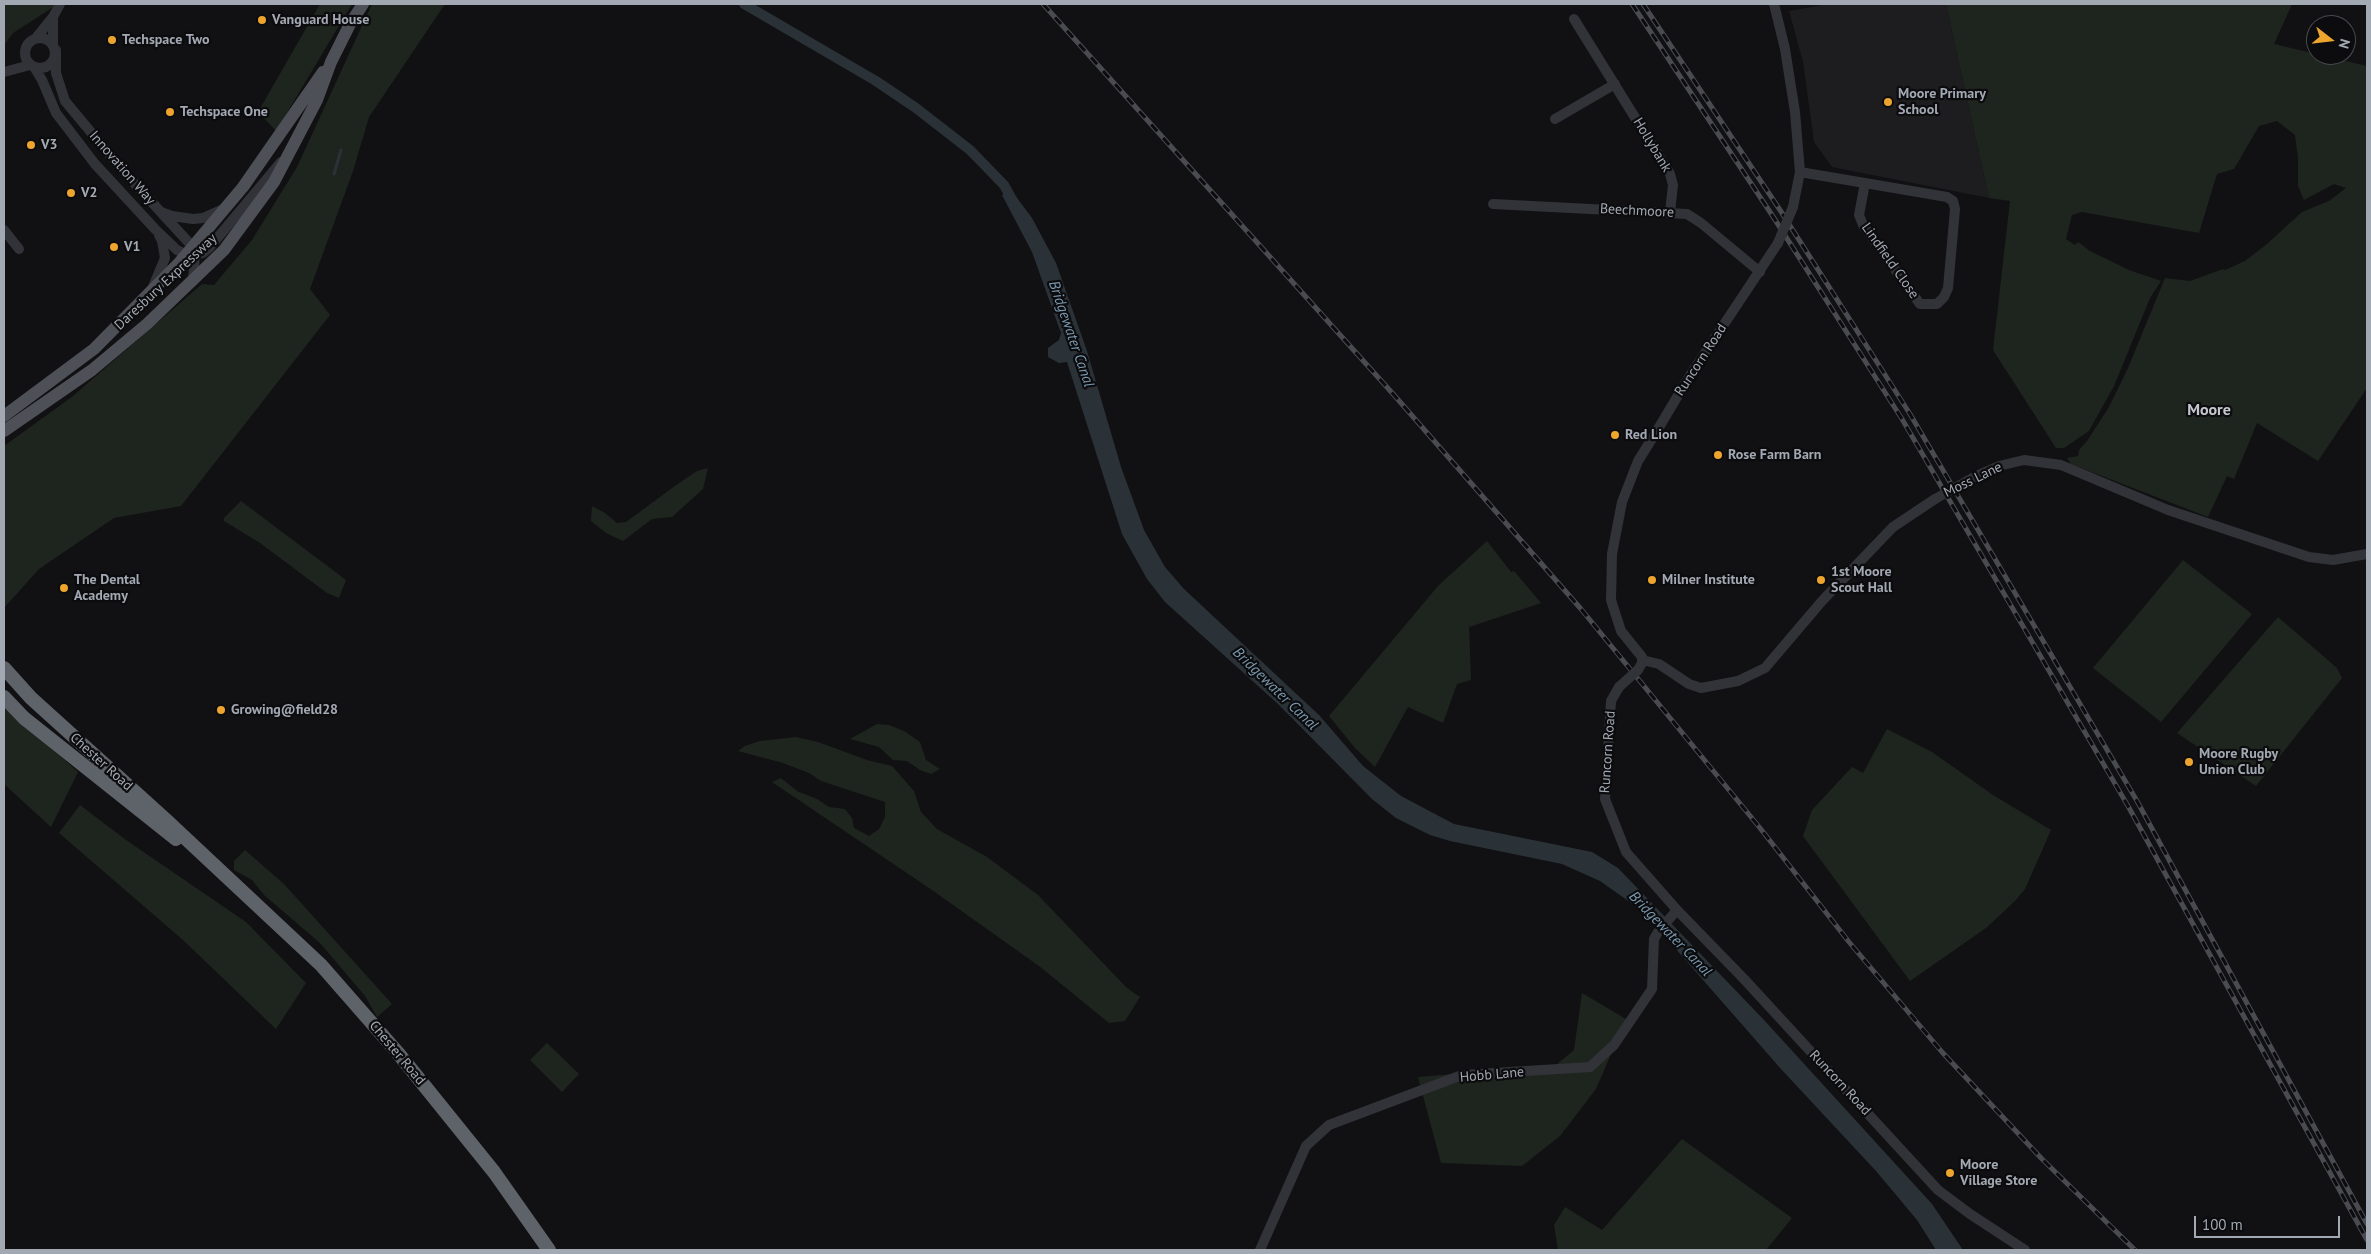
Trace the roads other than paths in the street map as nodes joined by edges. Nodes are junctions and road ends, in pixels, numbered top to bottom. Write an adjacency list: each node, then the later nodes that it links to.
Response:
1 (60, 4): 4 (street)
2 (363, 4): 9 (main road, Daresbury Expressway)
3 (1774, 4): 15 (street, Runcorn Road)
4 (53, 17): 6 (street); 7 (street, Innovation Way)
5 (1574, 19): 12 (street, Hollybank)
6 (36, 38): 7 (street); 8 (street)
7 (55, 47): 10 (street); 19 (street, Innovation Way)
8 (25, 54): 10 (street); 11 (street)
9 (331, 62): 14 (main road, Daresbury Expressway); 18 (main road, Daresbury Expressway)
10 (32, 66): 11 (street); 21 (street, Innovation Way)
11 (9, 70)
12 (1615, 84): 13 (street); 20 (street, Hollybank)
13 (1555, 119)
14 (291, 150): 24 (street); 26 (main road, Daresbury Expressway)
15 (1800, 172): 16 (street, Lindfield Close); 25 (street, Runcorn Road, bridge)
16 (1865, 183): 16 (street, Lindfield Close)
17 (1494, 204): 20 (street, Beechmoore)
18 (226, 207): 19 (street); 24 (main road, Daresbury Expressway)
19 (160, 212): 24 (street, Innovation Way)
20 (1670, 212): 25 (street, Beechmoore)
21 (155, 229): 24 (street, Innovation Way); 27 (street)
22 (4, 230): 23 (street)
23 (19, 249)
24 (191, 253): 26 (street); 27 (main road, Daresbury Expressway)
25 (1760, 272): 31 (street, Runcorn Road)
26 (193, 281): 29 (main road, Daresbury Expressway)
27 (150, 292): 28 (main road, Daresbury Expressway)
28 (4, 416)
29 (4, 431)
30 (2367, 554): 31 (street, Moss Lane, bridge)
31 (1642, 660): 35 (street, Runcorn Road, bridge)
32 (4, 668): 34 (highway, Chester Road)
33 (4, 697): 34 (highway, Chester Road)
34 (223, 873): 36 (highway, Chester Road)
35 (1675, 912): 37 (street, Hobb Lane); 38 (street, Runcorn Road)
36 (549, 1250)
37 (1260, 1250)
38 (2025, 1250)

